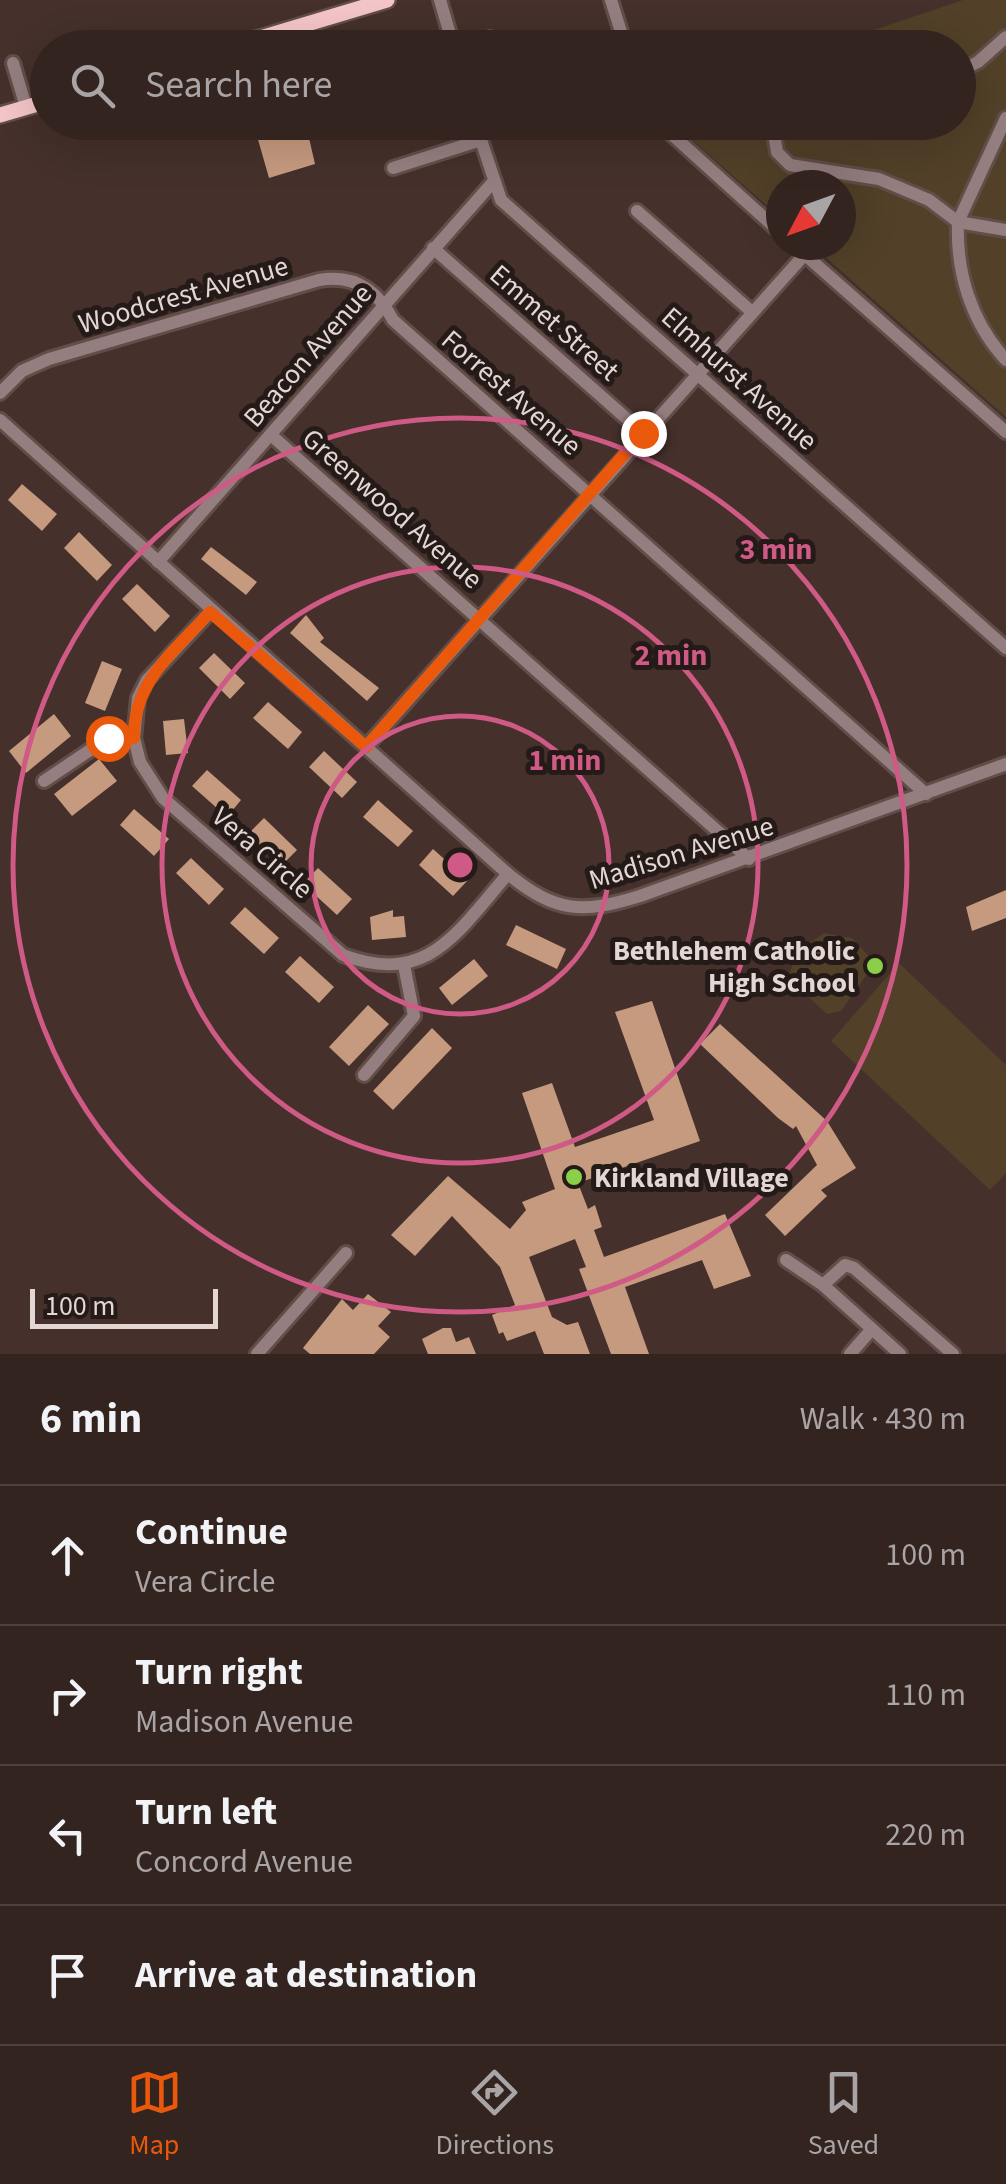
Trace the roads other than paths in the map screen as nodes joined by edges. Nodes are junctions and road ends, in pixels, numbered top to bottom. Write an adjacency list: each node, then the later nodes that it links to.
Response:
1 (387, 0): 4 (main road)
2 (440, 0): 5 (street)
3 (611, 0): 6 (street)
4 (307, 30)
5 (449, 30)
6 (620, 30)
7 (1006, 37): 9 (street)
8 (13, 63): 11 (street)
9 (976, 63)
10 (30, 106): 11 (main road)
11 (26, 107): 12 (main road)
12 (0, 115)
13 (1006, 118): 21 (street)
14 (480, 140): 17 (street); 18 (street, Elmhurst Avenue)
15 (678, 140): 20 (street)
16 (775, 140): 21 (street)
17 (393, 168)
18 (494, 181): 23 (street, Beacon Avenue); 29 (street, Elmhurst Avenue)
19 (637, 210): 27 (street)
20 (766, 219)
21 (958, 222): 22 (street); 28 (street)
22 (1006, 230)
23 (433, 248): 26 (street, Beacon Avenue); 33 (street, Emmet Street)
24 (792, 260): 27 (street)
25 (811, 260): 32 (street)
26 (384, 303): 30 (street, Woodcrest Avenue); 34 (street, Beacon Avenue); 35 (street, Forrest Avenue)
27 (752, 312): 29 (street)
28 (1006, 360)
29 (697, 374): 33 (street); 39 (street, Elmhurst Avenue)
30 (0, 393)
31 (0, 420): 36 (street, Madison Avenue)
32 (1006, 432)
33 (643, 433): 35 (street)
34 (270, 435): 36 (street, Beacon Avenue); 38 (street, Greenwood Avenue)
35 (590, 494): 38 (street); 44 (street, Forrest Avenue)
36 (158, 562): 37 (street, Madison Avenue)
37 (210, 612): 40 (street); 41 (street, Madison Avenue)
38 (481, 618): 41 (street); 45 (street, Greenwood Avenue)
39 (1006, 648)
40 (134, 738): 43 (street); 47 (street, Vera Circle)
41 (366, 747): 46 (street, Madison Avenue)
42 (1006, 764): 44 (street, Madison Avenue)
43 (44, 780)
44 (926, 794): 45 (street, Madison Avenue)
45 (749, 859): 46 (street, Madison Avenue)
46 (508, 874): 47 (street)
47 (404, 965): 48 (street)
48 (364, 1075)
49 (346, 1253): 53 (street)
50 (786, 1260): 51 (street)
51 (823, 1285): 52 (street); 56 (street)
52 (872, 1329): 54 (street); 55 (street)
53 (256, 1354)
54 (850, 1354)
55 (900, 1354)
56 (953, 1354)

